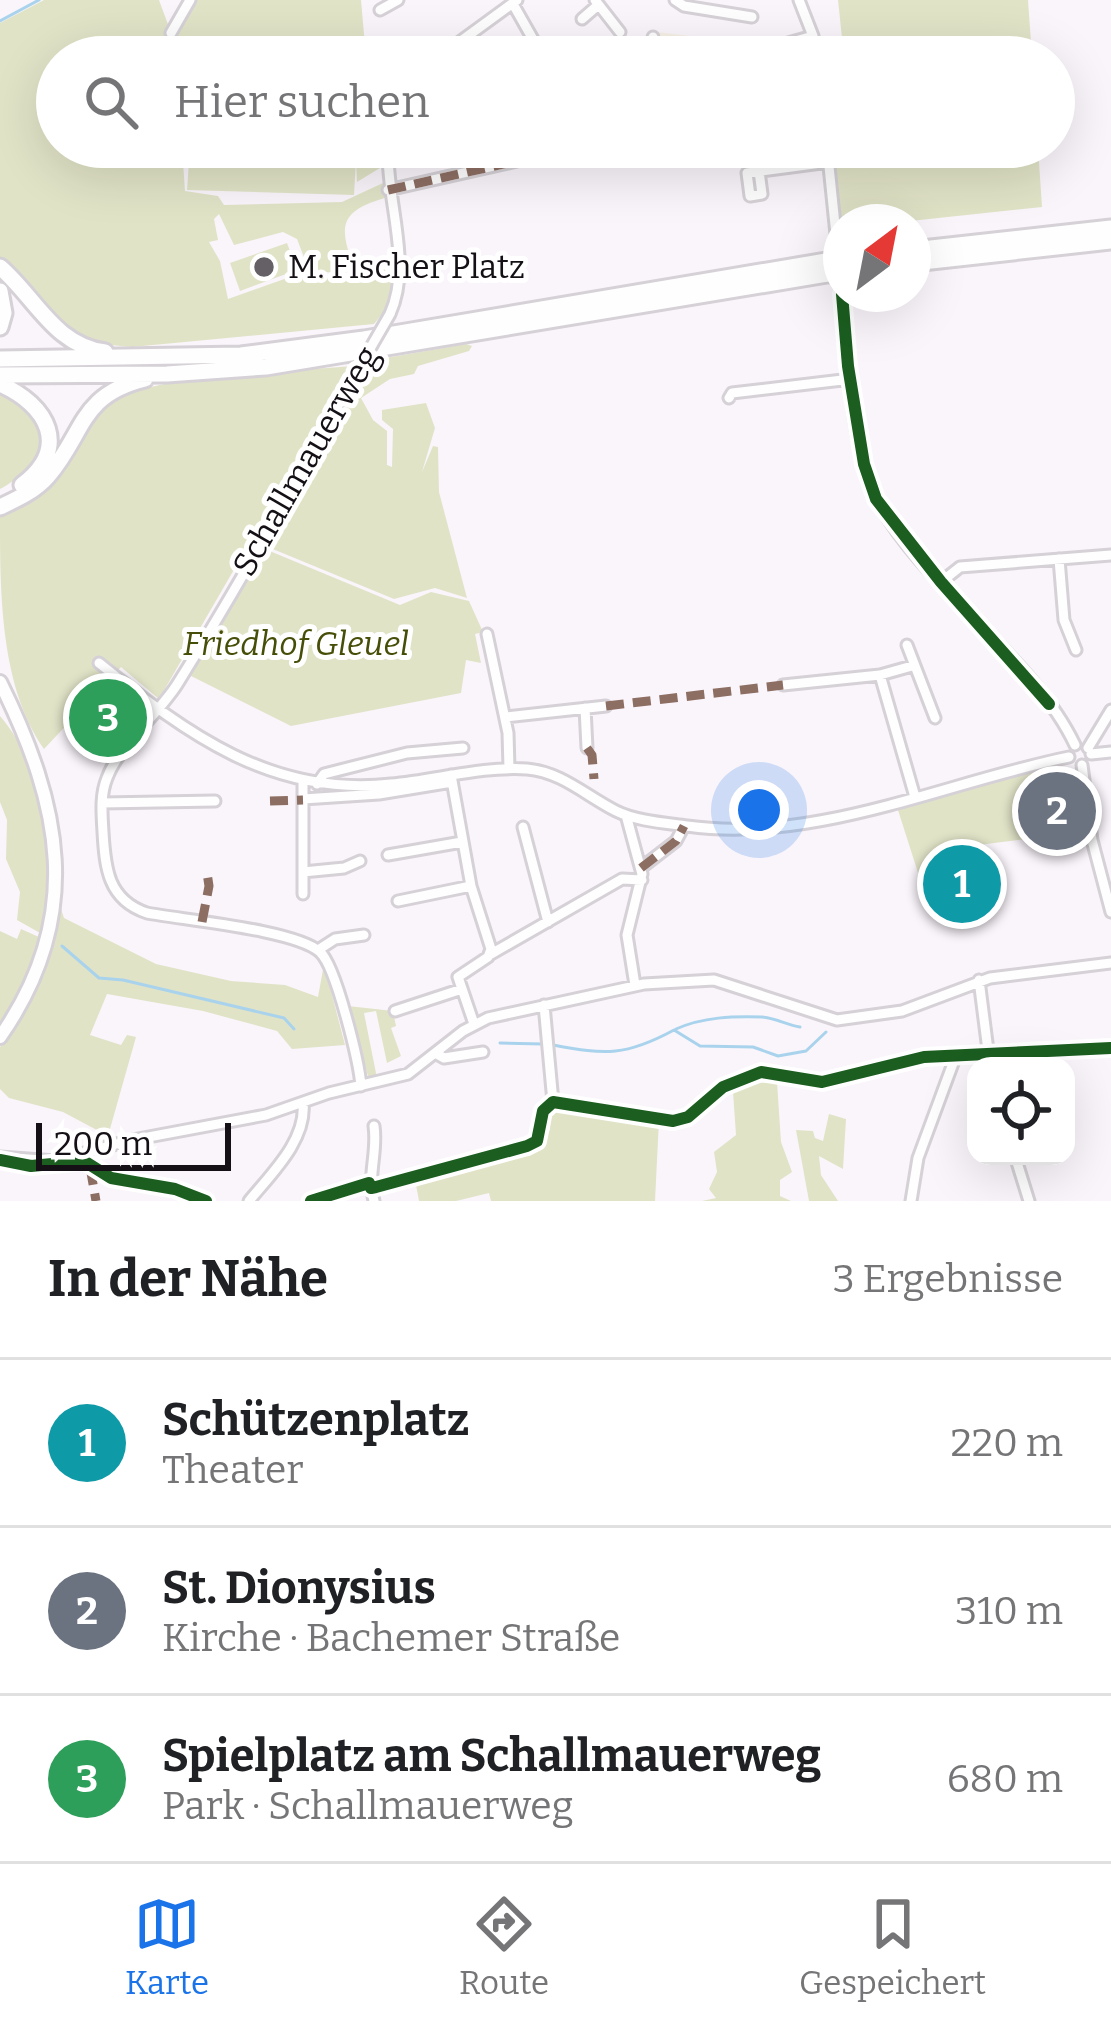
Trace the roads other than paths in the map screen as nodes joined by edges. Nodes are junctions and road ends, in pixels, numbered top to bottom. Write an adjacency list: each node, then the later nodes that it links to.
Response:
1 (190, 0): 13 (street)
2 (398, 0): 8 (street)
3 (675, 0): 9 (street)
4 (738, 0): 9 (street)
5 (799, 0): 16 (street)
6 (515, 2): 14 (street); 15 (street)
7 (596, 3): 11 (street); 12 (street)
8 (380, 10)
9 (737, 14): 10 (street)
10 (752, 17)
11 (582, 19)
12 (620, 32)
13 (171, 33)
14 (468, 36)
15 (532, 36)
16 (813, 36)
17 (388, 168): 22 (street)
18 (484, 168): 22 (street)
19 (782, 168): 21 (street)
20 (829, 168): 23 (street)
21 (758, 171)
22 (388, 190): 55 (street, Schallmauerweg, bridge)
23 (832, 204)
24 (1111, 228): 26 (highway)
25 (1111, 241): 27 (highway)
26 (931, 248)
27 (931, 261)
28 (0, 267): 34 (highway)
29 (823, 274): 34 (highway)
30 (823, 274): 36 (highway)
31 (0, 291): 33 (highway)
32 (844, 312): 38 (street)
33 (0, 327)
34 (156, 358): 35 (highway)
35 (0, 359)
36 (166, 374): 37 (highway); 41 (highway)
37 (0, 379): 40 (highway)
38 (851, 379): 39 (street); 44 (street)
39 (729, 398)
40 (0, 496)
41 (0, 507)
42 (1111, 555): 43 (street)
43 (1059, 559): 44 (street); 47 (street)
44 (941, 582): 59 (street)
45 (487, 634): 57 (street)
46 (907, 645): 49 (street)
47 (1076, 650)
48 (99, 663): 55 (street)
49 (912, 666): 50 (street); 58 (street)
50 (880, 674): 52 (street); 70 (street)
51 (0, 682): 97 (main road)
52 (783, 685)
53 (606, 706): 54 (street)
54 (585, 708): 57 (street); 61 (street)
55 (158, 710): 68 (street); 73 (street, Schallmauerweg)
56 (1111, 710): 62 (street)
57 (505, 717): 66 (street)
58 (935, 718)
59 (1075, 745): 62 (street); 64 (street)
60 (463, 748): 69 (street)
61 (587, 748)
62 (1089, 751): 63 (street); 65 (street)
63 (1111, 752)
64 (1070, 757): 65 (street); 70 (street)
65 (1082, 765): 85 (street)
66 (509, 769): 67 (street); 74 (street)
67 (452, 778): 69 (street); 71 (street); 77 (street)
68 (303, 782): 69 (street); 71 (street)
69 (317, 784)
70 (915, 797): 75 (street)
71 (303, 799): 80 (street)
72 (215, 801): 73 (street)
73 (103, 803): 88 (street, Schallmauerweg)
74 (626, 815): 75 (street); 81 (street)
75 (684, 826): 81 (street)
76 (523, 827): 86 (street)
77 (461, 842): 78 (street); 82 (street)
78 (388, 855)
79 (360, 861): 80 (street)
80 (303, 872): 83 (street)
81 (642, 874): 86 (street); 92 (street)
82 (471, 886): 84 (street); 89 (street)
83 (303, 894)
84 (398, 901)
85 (1111, 912)
86 (548, 922): 89 (street)
87 (364, 935): 88 (street)
88 (318, 950): 103 (street)
89 (491, 954): 93 (street)
90 (1111, 963): 91 (street)
91 (979, 980): 92 (street); 100 (street)
92 (635, 986): 94 (street)
93 (462, 989): 95 (street); 96 (street)
94 (544, 1005): 96 (street); 104 (street)
95 (395, 1011)
96 (474, 1024): 101 (street)
97 (0, 1037)
98 (1111, 1048): 100 (street)
99 (483, 1052): 101 (street)
100 (987, 1052): 102 (street); 113 (street)
101 (437, 1054): 103 (street)
102 (988, 1057)
103 (361, 1086): 105 (street)
104 (553, 1102)
105 (303, 1103): 107 (street); 110 (street)
106 (374, 1126): 109 (street)
107 (0, 1157)
108 (1019, 1165): 114 (street)
109 (369, 1183): 111 (street); 112 (street)
110 (249, 1201)
111 (311, 1201)
112 (374, 1201)
113 (910, 1201)
114 (1029, 1201)

